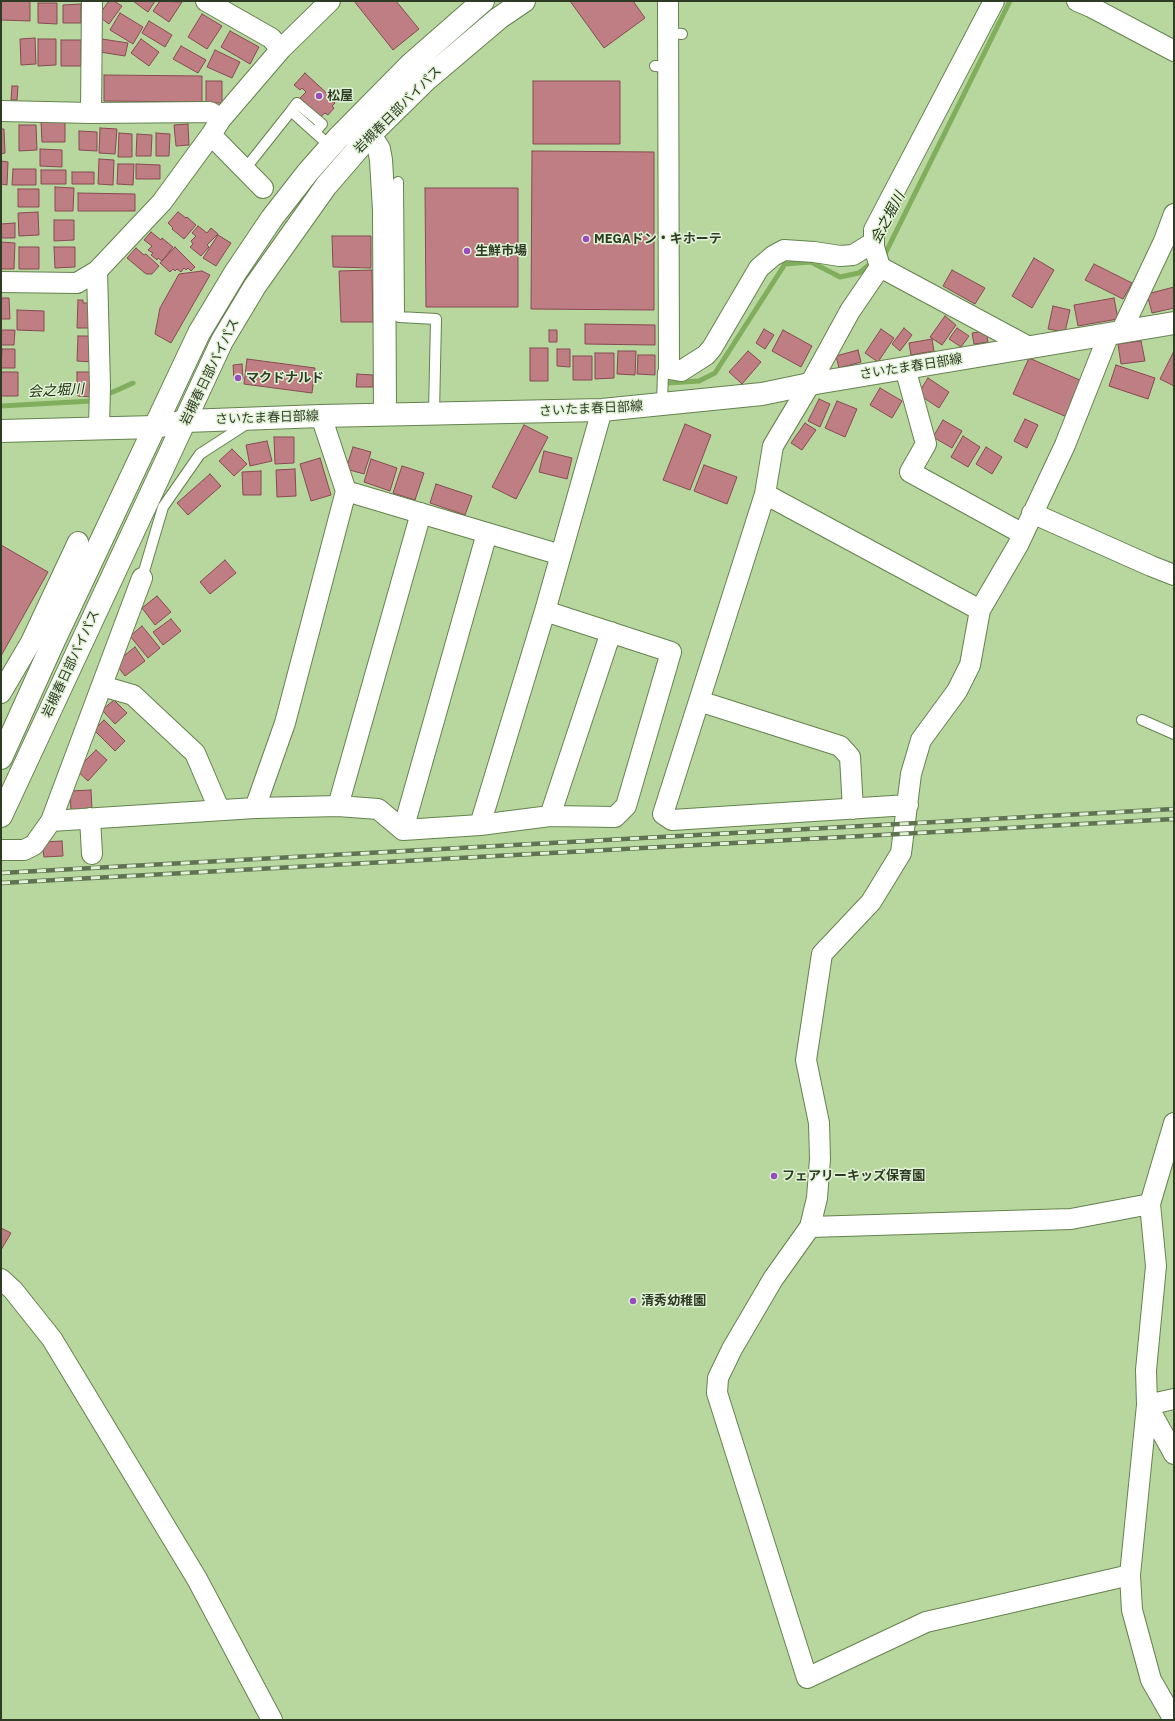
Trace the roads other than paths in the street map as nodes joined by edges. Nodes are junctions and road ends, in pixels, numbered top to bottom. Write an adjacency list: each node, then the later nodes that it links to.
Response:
1 (92, 1): 12 (street)
2 (206, 1): 9 (street)
3 (330, 1): 9 (street)
4 (483, 1): 15 (main road, 岩槻春日部バイパス)
5 (524, 1): 14 (main road, 岩槻春日部バイパス)
6 (668, 1): 28 (street)
7 (994, 1): 21 (street)
8 (1077, 1): 10 (street)
9 (281, 50): 13 (street)
10 (1174, 51)
11 (1, 111): 12 (street)
12 (91, 113): 13 (street)
13 (216, 127): 16 (street); 22 (street)
14 (370, 135): 19 (main road); 37 (main road, 岩槻春日部バイパス)
15 (323, 139): 16 (lane); 38 (main road, 岩槻春日部バイパス)
16 (245, 169): 18 (street)
17 (398, 182): 19 (lane)
18 (263, 188)
19 (392, 210): 31 (lane); 33 (main road)
20 (1174, 214): 25 (street)
21 (877, 257): 26 (street); 28 (street); 29 (street)
22 (97, 271): 23 (street); 36 (street)
23 (1, 282)
24 (1174, 323): 25 (main road, さいたま春日部線)
25 (1115, 333): 26 (main road, さいたま春日部線); 43 (street)
26 (1029, 348): 27 (main road, さいたま春日部線)
27 (906, 368): 29 (main road, さいたま春日部線); 45 (street)
28 (669, 369): 30 (lane)
29 (810, 384): 30 (main road, さいたま春日部線); 41 (street)
30 (662, 404): 32 (main road, さいたま春日部線)
31 (434, 407): 32 (main road, さいたま春日部線); 33 (main road, さいたま春日部線)
32 (602, 410): 47 (street)
33 (385, 414): 34 (main road, さいたま春日部線)
34 (321, 416): 35 (main road, さいたま春日部線); 40 (street)
35 (254, 418): 37 (main road, さいたま春日部線); 49 (lane)
36 (98, 419): 38 (main road, さいたま春日部線); 39 (main road, さいたま春日部線)
37 (186, 421): 38 (main road, さいたま春日部線); 64 (main road, 岩槻春日部バイパス)
38 (155, 427): 58 (main road, 岩槻春日部バイパス)
39 (1, 431)
40 (346, 491): 42 (street); 61 (street)
41 (765, 494): 50 (street); 55 (street)
42 (421, 513): 44 (street); 60 (street)
43 (1032, 513): 45 (street); 48 (street)
44 (487, 533): 47 (street); 69 (street)
45 (1023, 534): 50 (street)
46 (78, 542): 54 (street)
47 (561, 555): 51 (street)
48 (1174, 575)
49 (142, 578): 53 (street)
50 (980, 610): 59 (street)
51 (545, 611): 52 (street); 68 (street)
52 (611, 632): 65 (street); 65 (street)
53 (102, 686): 62 (street); 67 (street)
54 (1, 693)
55 (700, 701): 63 (street); 63 (street)
56 (1142, 720): 57 (lane)
57 (1174, 734)
58 (1, 758)
59 (908, 805): 63 (street); 74 (street)
60 (338, 806): 61 (street); 69 (street)
61 (255, 808): 62 (street)
62 (219, 809): 66 (street)
63 (853, 809)
64 (1, 816)
65 (550, 816): 68 (street)
66 (90, 818): 67 (street); 71 (street)
67 (51, 821): 70 (street)
68 (480, 825): 69 (street)
69 (403, 830)
70 (1, 850)
71 (92, 854)
72 (1174, 1123): 73 (street)
73 (1150, 1204): 74 (street); 77 (street)
74 (810, 1227): 79 (street)
75 (1, 1279): 80 (street)
76 (1174, 1399): 77 (street)
77 (1147, 1405): 78 (street); 79 (street)
78 (1174, 1454)
79 (1130, 1575): 81 (street)
80 (272, 1720)
81 (1174, 1720)

